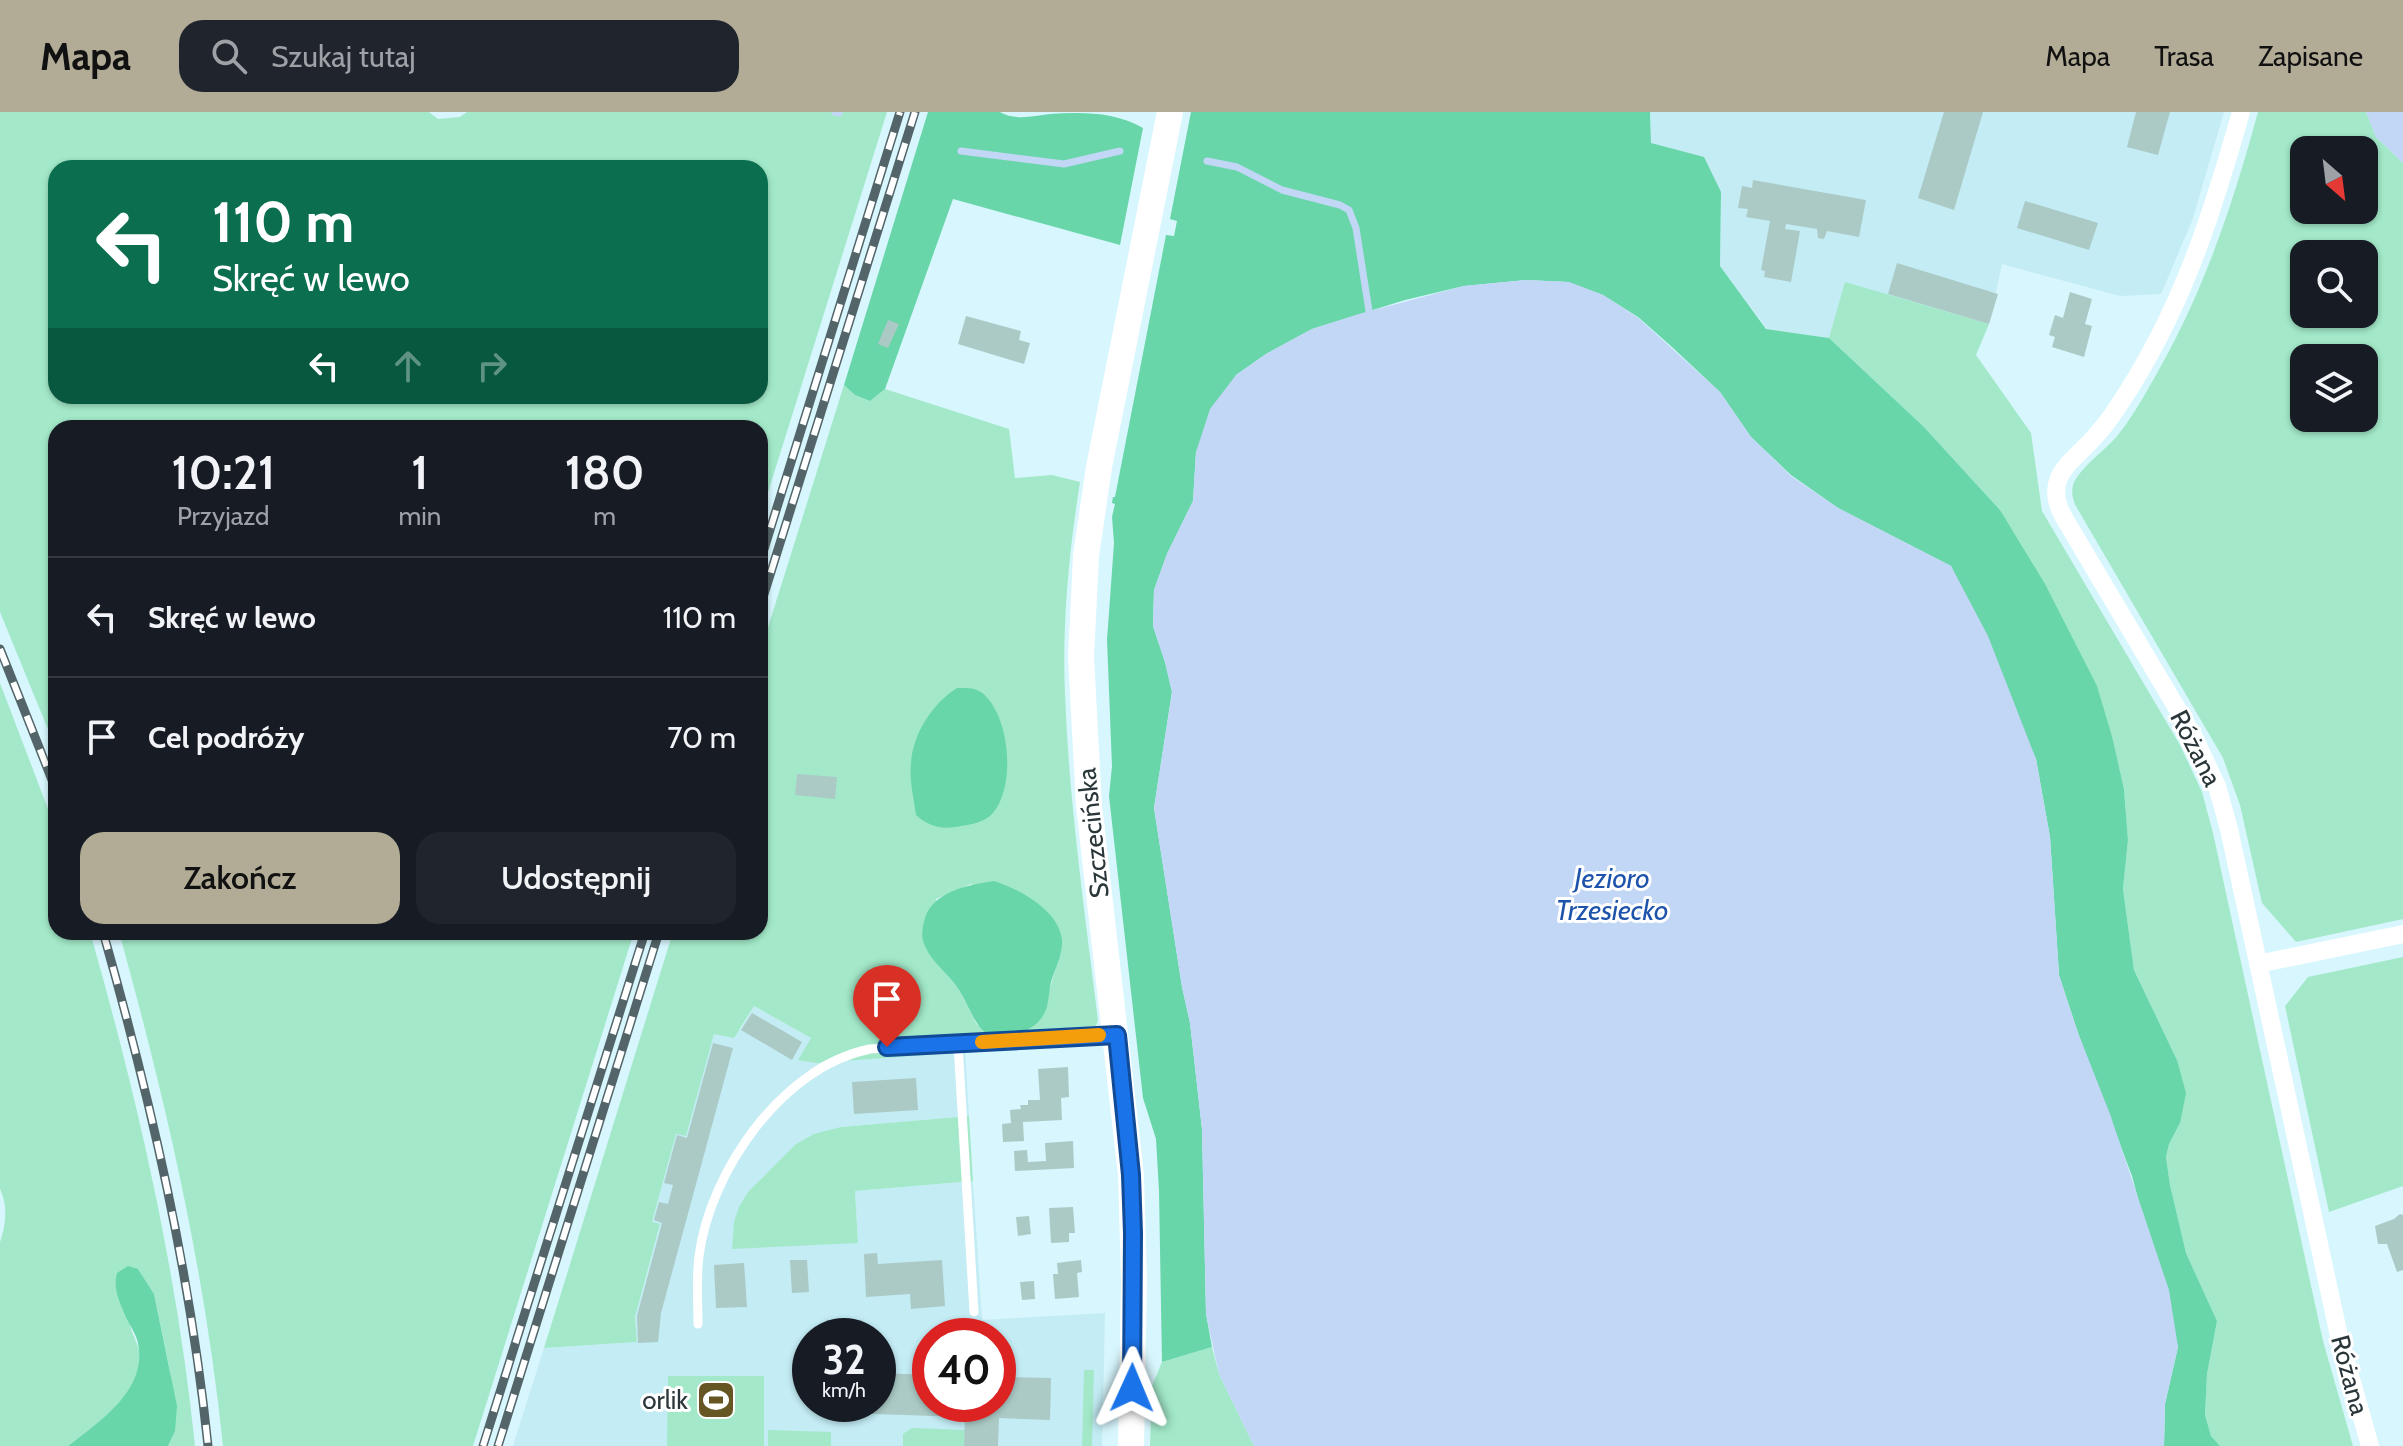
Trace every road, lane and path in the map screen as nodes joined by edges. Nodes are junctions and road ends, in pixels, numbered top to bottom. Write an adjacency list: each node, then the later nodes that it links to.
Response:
1 (1170, 112): 5 (street, Szczecińska)
2 (2241, 112): 4 (street, Różana)
3 (2403, 934): 4 (street)
4 (2258, 964): 10 (street, Różana)
5 (1117, 1035): 6 (lane); 9 (street, Szczecińska)
6 (958, 1044): 7 (lane); 8 (lane)
7 (974, 1312)
8 (698, 1324)
9 (1131, 1446)
10 (2370, 1446)

